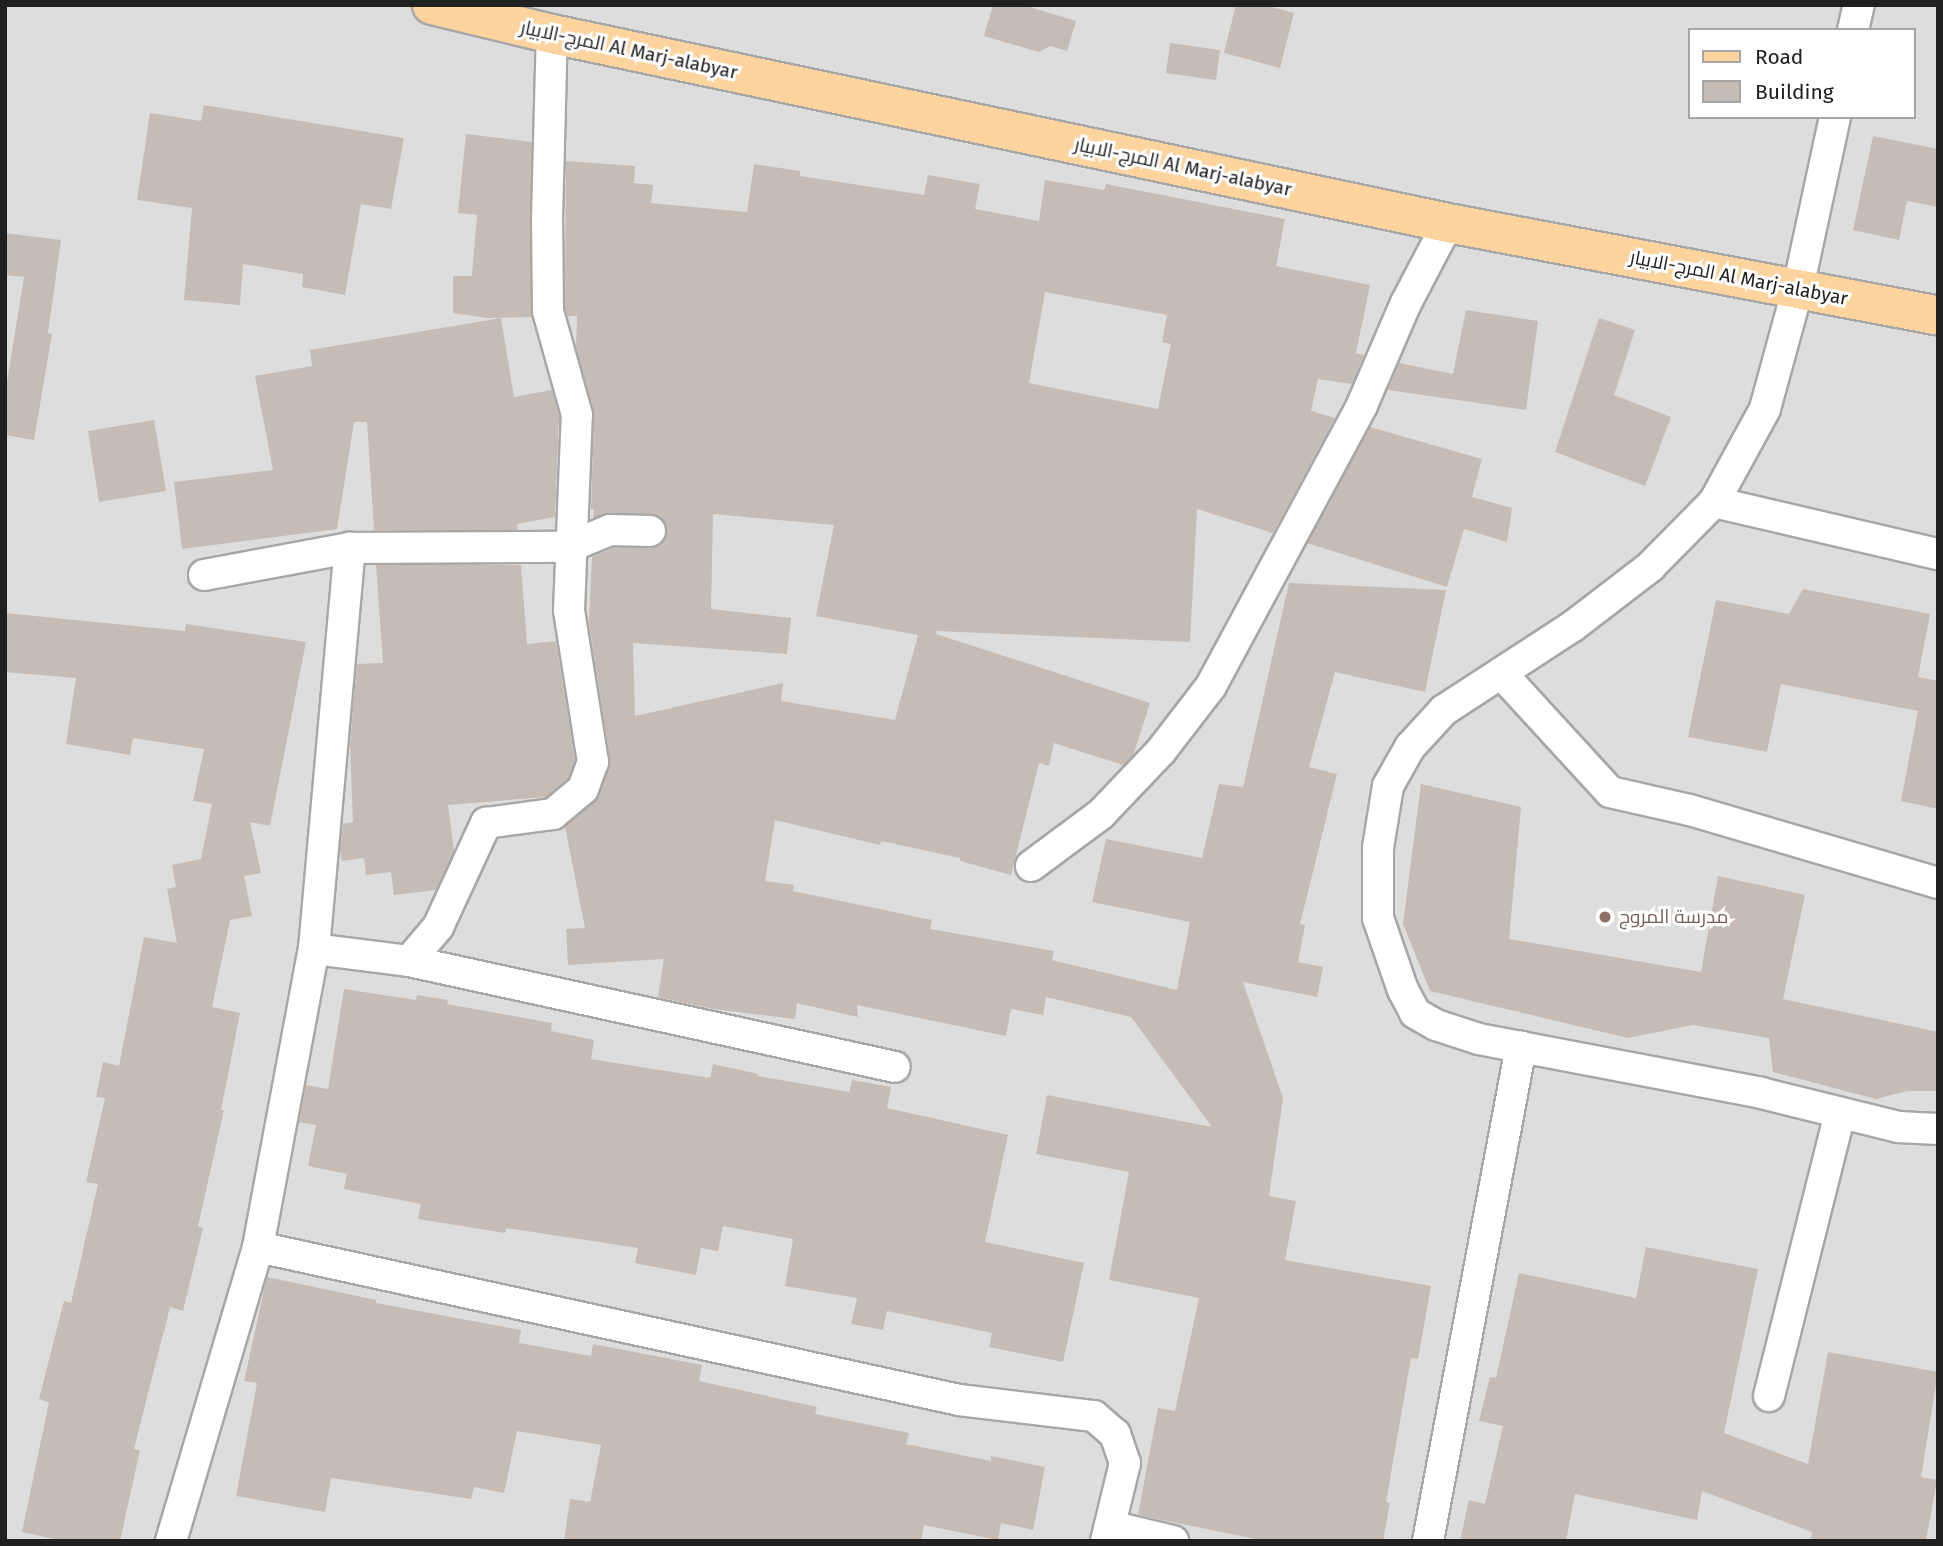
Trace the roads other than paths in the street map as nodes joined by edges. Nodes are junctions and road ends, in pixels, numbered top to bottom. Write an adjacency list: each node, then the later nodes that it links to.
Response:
1 (432, 5): 4 (main road, المرج-الابيار Al Marj-alabyar)
2 (1859, 5): 3 (street)
3 (1853, 28)
4 (552, 34): 6 (main road, المرج-الابيار Al Marj-alabyar); 11 (street)
5 (1835, 119): 7 (street)
6 (1448, 223): 7 (main road, المرج-الابيار Al Marj-alabyar); 16 (street)
7 (1798, 288): 8 (main road, المرج-الابيار Al Marj-alabyar); 9 (street)
8 (1938, 316)
9 (1714, 502): 13 (street); 15 (street)
10 (650, 531): 11 (street)
11 (569, 547): 12 (street); 19 (street)
12 (350, 548): 14 (street); 18 (street)
13 (1938, 554)
14 (204, 575)
15 (1501, 673): 17 (street); 20 (street)
16 (1031, 866)
17 (1938, 883)
18 (314, 949): 19 (street); 24 (street)
19 (410, 961): 21 (street)
20 (1521, 1047): 22 (street); 29 (street)
21 (895, 1067)
22 (1840, 1113): 23 (street); 25 (street)
23 (1938, 1129)
24 (258, 1247): 26 (street); 27 (street)
25 (1769, 1396)
26 (1108, 1533): 28 (street)
27 (170, 1541)
28 (1173, 1541)
29 (1428, 1541)

